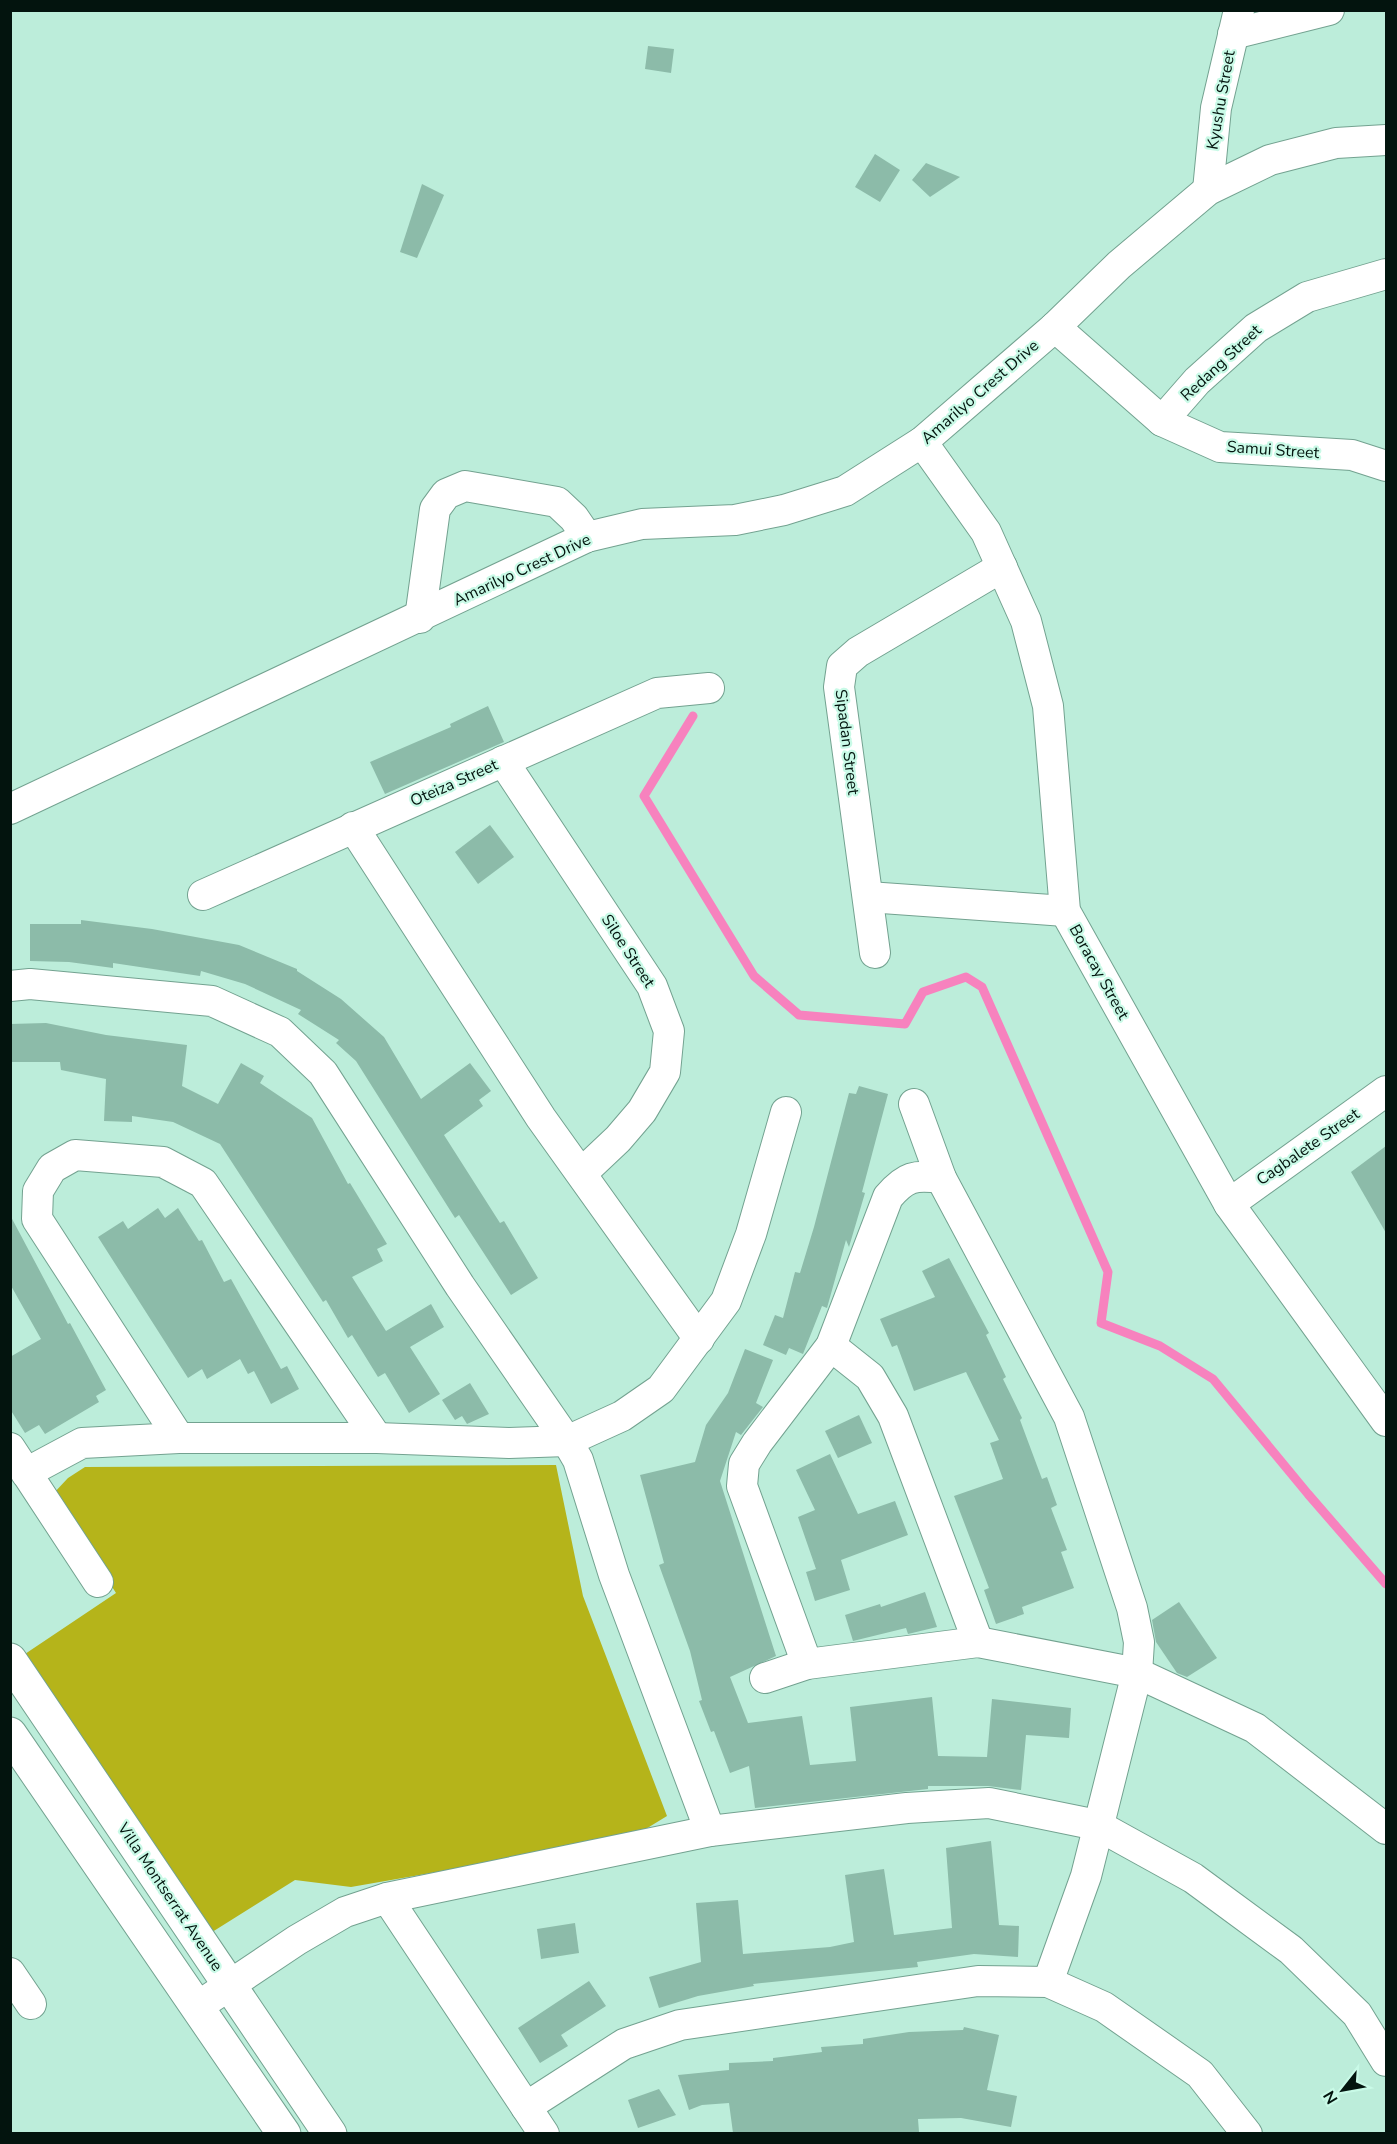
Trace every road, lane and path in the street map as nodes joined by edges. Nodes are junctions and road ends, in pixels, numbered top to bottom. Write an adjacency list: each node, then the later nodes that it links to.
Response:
1 (1329, 10): 2 (street)
2 (1236, 22): 4 (street, Kyushu Street)
3 (1386, 140): 4 (street, Amarilyo Crest Drive)
4 (1208, 190): 6 (street, Amarilyo Crest Drive)
5 (1386, 274): 7 (street, Redang Street)
6 (1054, 327): 7 (street, Samui Street); 8 (street, Amarilyo Crest Drive)
7 (1162, 421): 9 (street, Samui Street)
8 (922, 442): 10 (street, Amarilyo Crest Drive); 11 (street, Boracay Street)
9 (1386, 466)
10 (587, 537): 12 (street, Amarilyo Crest Drive); 12 (street)
11 (1002, 567): 18 (street, Sipadan Street); 19 (street, Boracay Street)
12 (420, 618): 15 (street, Amarilyo Crest Drive)
13 (709, 688): 14 (street, Oteiza Street)
14 (503, 761): 16 (street, Oteiza Street); 25 (street, Siloe Street)
15 (10, 809)
16 (353, 827): 17 (street, Oteiza Street); 25 (street)
17 (203, 895)
18 (868, 897): 19 (street); 20 (street, Sipadan Street)
19 (1065, 911): 27 (street, Boracay Street)
20 (874, 953)
21 (10, 986): 33 (street)
22 (1384, 1098): 27 (street, Cagbalete Street)
23 (914, 1104): 26 (street)
24 (786, 1112): 28 (street)
25 (582, 1173): 28 (street)
26 (941, 1178): 29 (street); 40 (street)
27 (1228, 1204): 30 (street, Boracay Street)
28 (699, 1339): 33 (street)
29 (831, 1346): 37 (street); 39 (street)
30 (1386, 1421)
31 (179, 1438): 32 (street); 32 (street); 35 (street)
32 (376, 1438): 33 (street)
33 (567, 1441): 45 (street)
34 (10, 1449): 35 (street)
35 (26, 1473): 36 (street)
36 (98, 1582)
37 (978, 1642): 39 (street); 40 (street)
38 (10, 1660): 49 (street, Villa Montserrat Avenue)
39 (807, 1665): 41 (street)
40 (1137, 1673): 43 (street); 44 (street)
41 (765, 1678)
42 (10, 1734): 51 (street)
43 (1097, 1825): 45 (street); 48 (street); 52 (street)
44 (1386, 1828)
45 (710, 1831): 46 (street)
46 (387, 1898): 49 (street); 53 (street)
47 (10, 1974): 50 (street)
48 (1048, 1982): 53 (street); 57 (street)
49 (230, 1985): 51 (street); 55 (street, Villa Montserrat Avenue)
50 (31, 2004)
51 (197, 2007): 54 (street)
52 (1386, 2061)
53 (526, 2107): 56 (street)
54 (284, 2133)
55 (330, 2133)
56 (544, 2133)
57 (1247, 2133)

